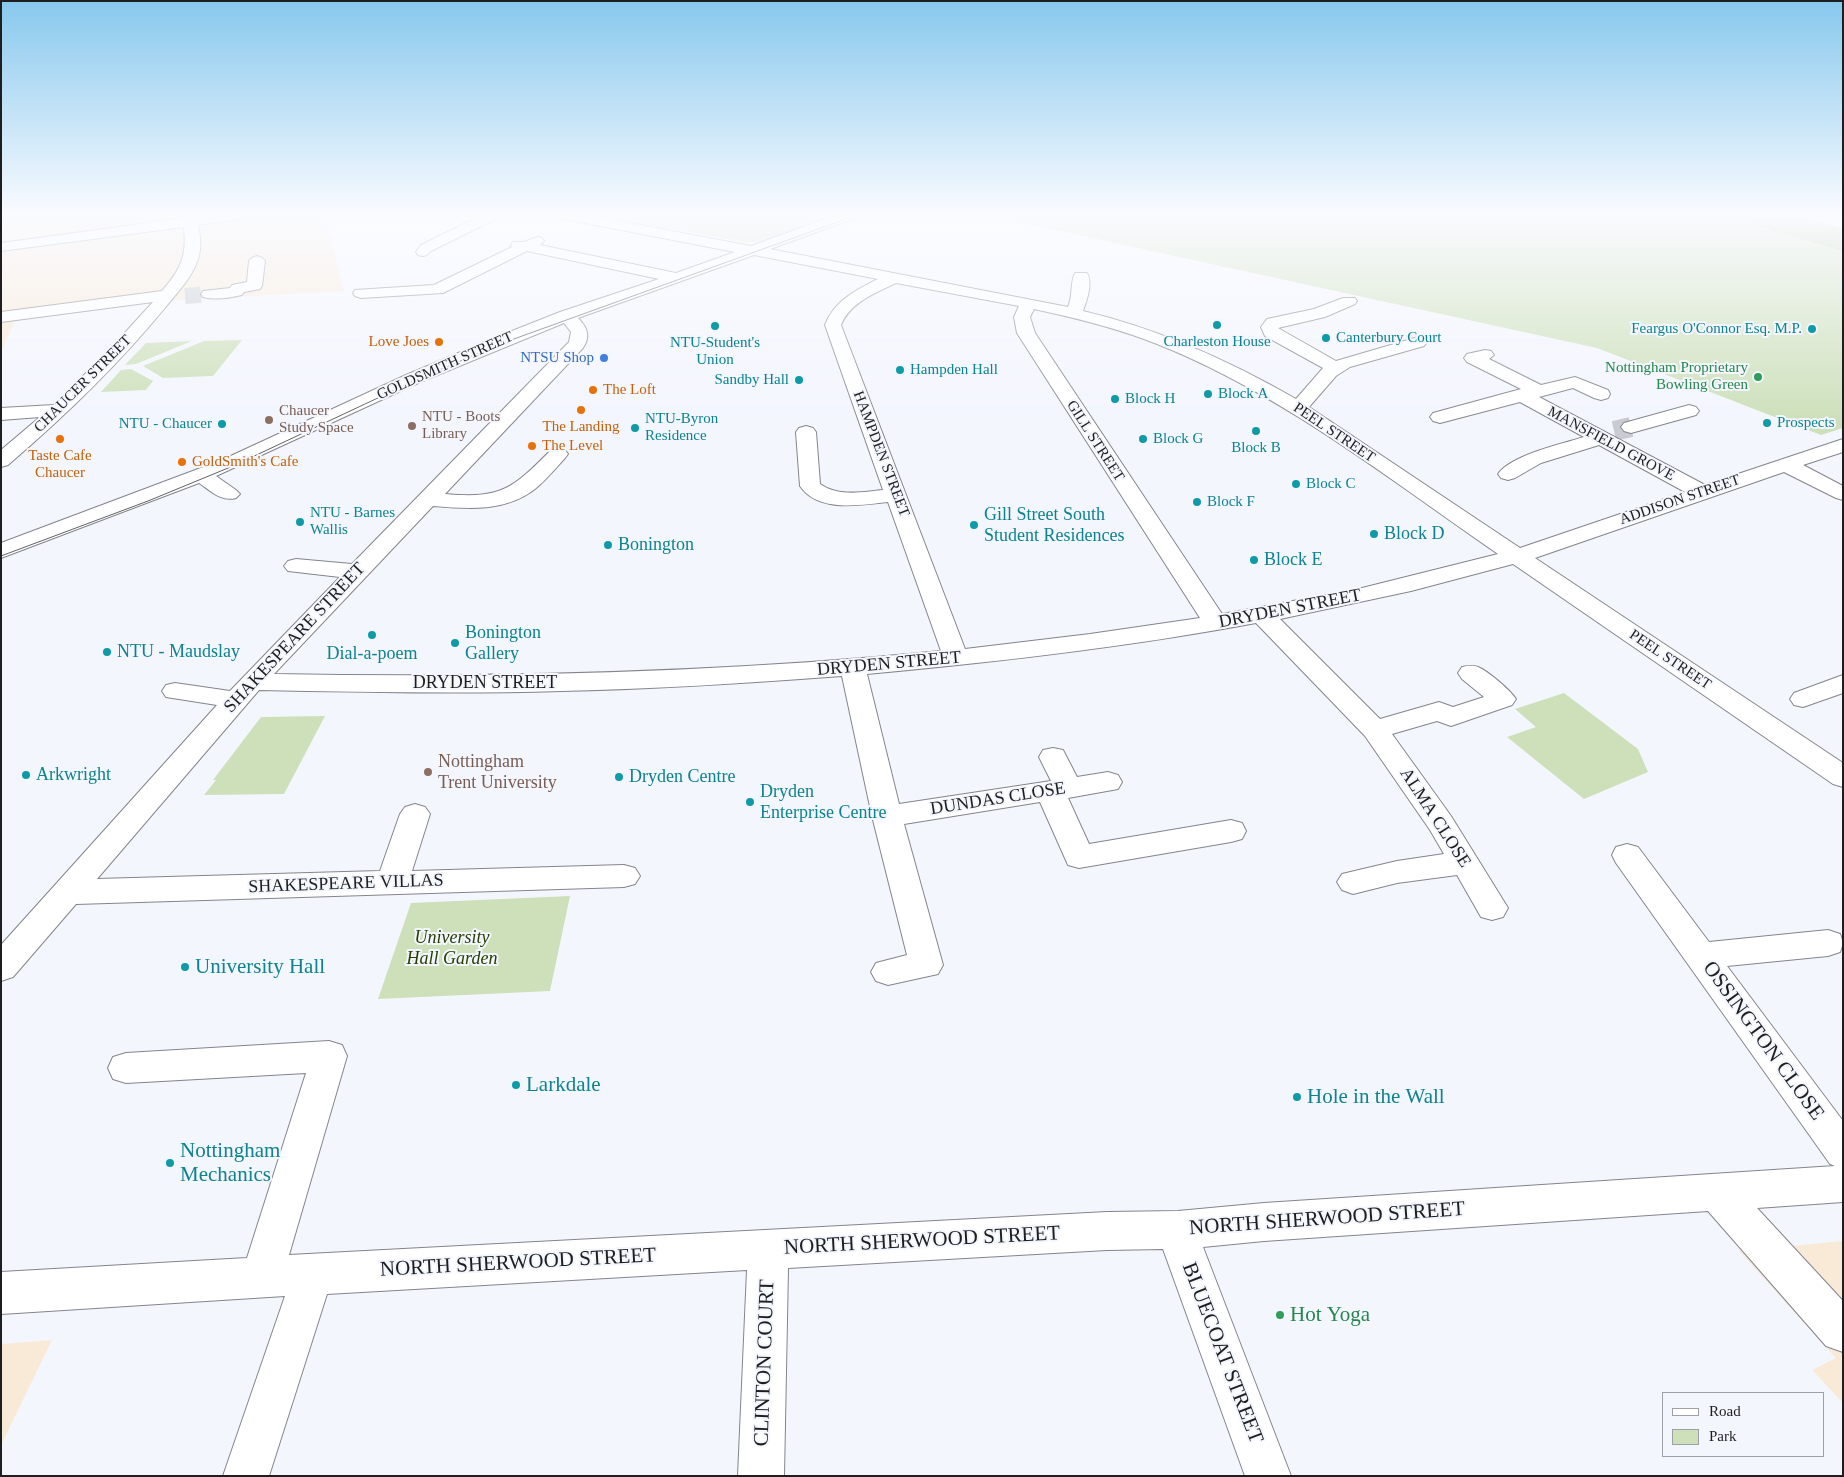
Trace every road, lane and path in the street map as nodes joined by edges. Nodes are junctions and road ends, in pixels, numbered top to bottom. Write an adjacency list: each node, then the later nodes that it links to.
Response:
1 (175, 283): 10 (street, CHAUCER STREET)
2 (254, 283): 9 (street)
3 (452, 283): 8 (street)
4 (663, 283): 15 (street, GOLDSMITH STREET)
5 (884, 283): 38 (street, HAMPDEN STREET)
6 (920, 283): 13 (street, PEEL STREET)
7 (1081, 283): 14 (street)
8 (361, 293)
9 (209, 294)
10 (165, 296): 11 (street); 16 (street); 23 (street, CHAUCER STREET)
11 (185, 296)
12 (1349, 302): 19 (street)
13 (1028, 303): 14 (street, PEEL STREET); 45 (street, GILL STREET)
14 (1074, 313): 22 (street, PEEL STREET)
15 (566, 316): 34 (street, GOLDSMITH STREET); 39 (street, SHAKESPEARE STREET)
16 (1, 317)
17 (1418, 342): 19 (street)
18 (1485, 355): 20 (street, MANSFIELD GROVE)
19 (1336, 368): 22 (street)
20 (1534, 391): 21 (street); 26 (street); 28 (street, MANSFIELD GROVE)
21 (1601, 394)
22 (1298, 408): 41 (street, PEEL STREET)
23 (59, 410): 25 (street); 31 (street, CHAUCER STREET)
24 (1689, 411): 28 (street)
25 (1, 414)
26 (1440, 417)
27 (806, 432): 38 (street)
28 (1611, 433): 33 (street); 35 (street, MANSFIELD GROVE)
29 (1843, 445): 32 (street, ADDISON STREET)
30 (558, 454): 39 (street)
31 (1, 461)
32 (1785, 464): 35 (street, ADDISON STREET); 37 (street)
33 (1508, 474)
34 (201, 475): 36 (street); 40 (street, GOLDSMITH STREET)
35 (1702, 492): 41 (street, ADDISON STREET)
36 (228, 494)
37 (1843, 494)
38 (896, 495): 46 (street, HAMPDEN STREET)
39 (429, 500): 43 (street, SHAKESPEARE STREET)
40 (1, 552)
41 (1517, 556): 44 (street, DRYDEN STREET); 55 (street, PEEL STREET)
42 (296, 566): 43 (street)
43 (358, 572): 51 (street, SHAKESPEARE STREET)
44 (1262, 616): 45 (street, DRYDEN STREET); 53 (street, ALMA CLOSE)
45 (1216, 624): 46 (street, DRYDEN STREET)
46 (956, 658): 47 (street, DRYDEN STREET)
47 (853, 668): 51 (street, DRYDEN STREET); 59 (street)
48 (1471, 673): 53 (street)
49 (1843, 683): 52 (street)
50 (175, 691): 51 (street, DRYDEN STREET)
51 (244, 691): 66 (street, SHAKESPEARE STREET)
52 (1803, 699)
53 (1375, 730): 62 (street, ALMA CLOSE)
54 (1053, 756): 57 (street)
55 (1843, 777)
56 (1108, 782): 57 (street, DUNDAS CLOSE)
57 (1059, 790): 59 (street, DUNDAS CLOSE); 60 (street)
58 (415, 814): 65 (street)
59 (887, 816): 71 (street)
60 (1231, 831)
61 (1627, 855): 69 (street, OSSINGTON CLOSE)
62 (1465, 863): 64 (street); 67 (street, ALMA CLOSE)
63 (624, 876): 65 (street, SHAKESPEARE VILLAS)
64 (1354, 882)
65 (392, 883): 66 (street, SHAKESPEARE VILLAS)
66 (68, 892): 70 (street, SHAKESPEARE STREET)
67 (1492, 908)
68 (1828, 943): 69 (street, OSSINGTON CLOSE)
69 (1700, 956): 73 (street, OSSINGTON CLOSE)
70 (1, 968)
71 (888, 972)
72 (126, 1068): 79 (street)
73 (1843, 1152)
74 (1843, 1184): 75 (street, NORTH SHERWOOD STREET)
75 (1718, 1194): 76 (street, NORTH SHERWOOD STREET); 81 (street)
76 (1178, 1230): 77 (street, NORTH SHERWOOD STREET); 84 (street, BLUECOAT STREET)
77 (768, 1250): 78 (street, NORTH SHERWOOD STREET); 83 (street, CLINTON COURT)
78 (313, 1274): 79 (street, NORTH SHERWOOD STREET); 82 (street)
79 (262, 1277): 80 (street, NORTH SHERWOOD STREET)
80 (1, 1293)
81 (1841, 1331)
82 (246, 1476)
83 (761, 1476)
84 (1268, 1476)

